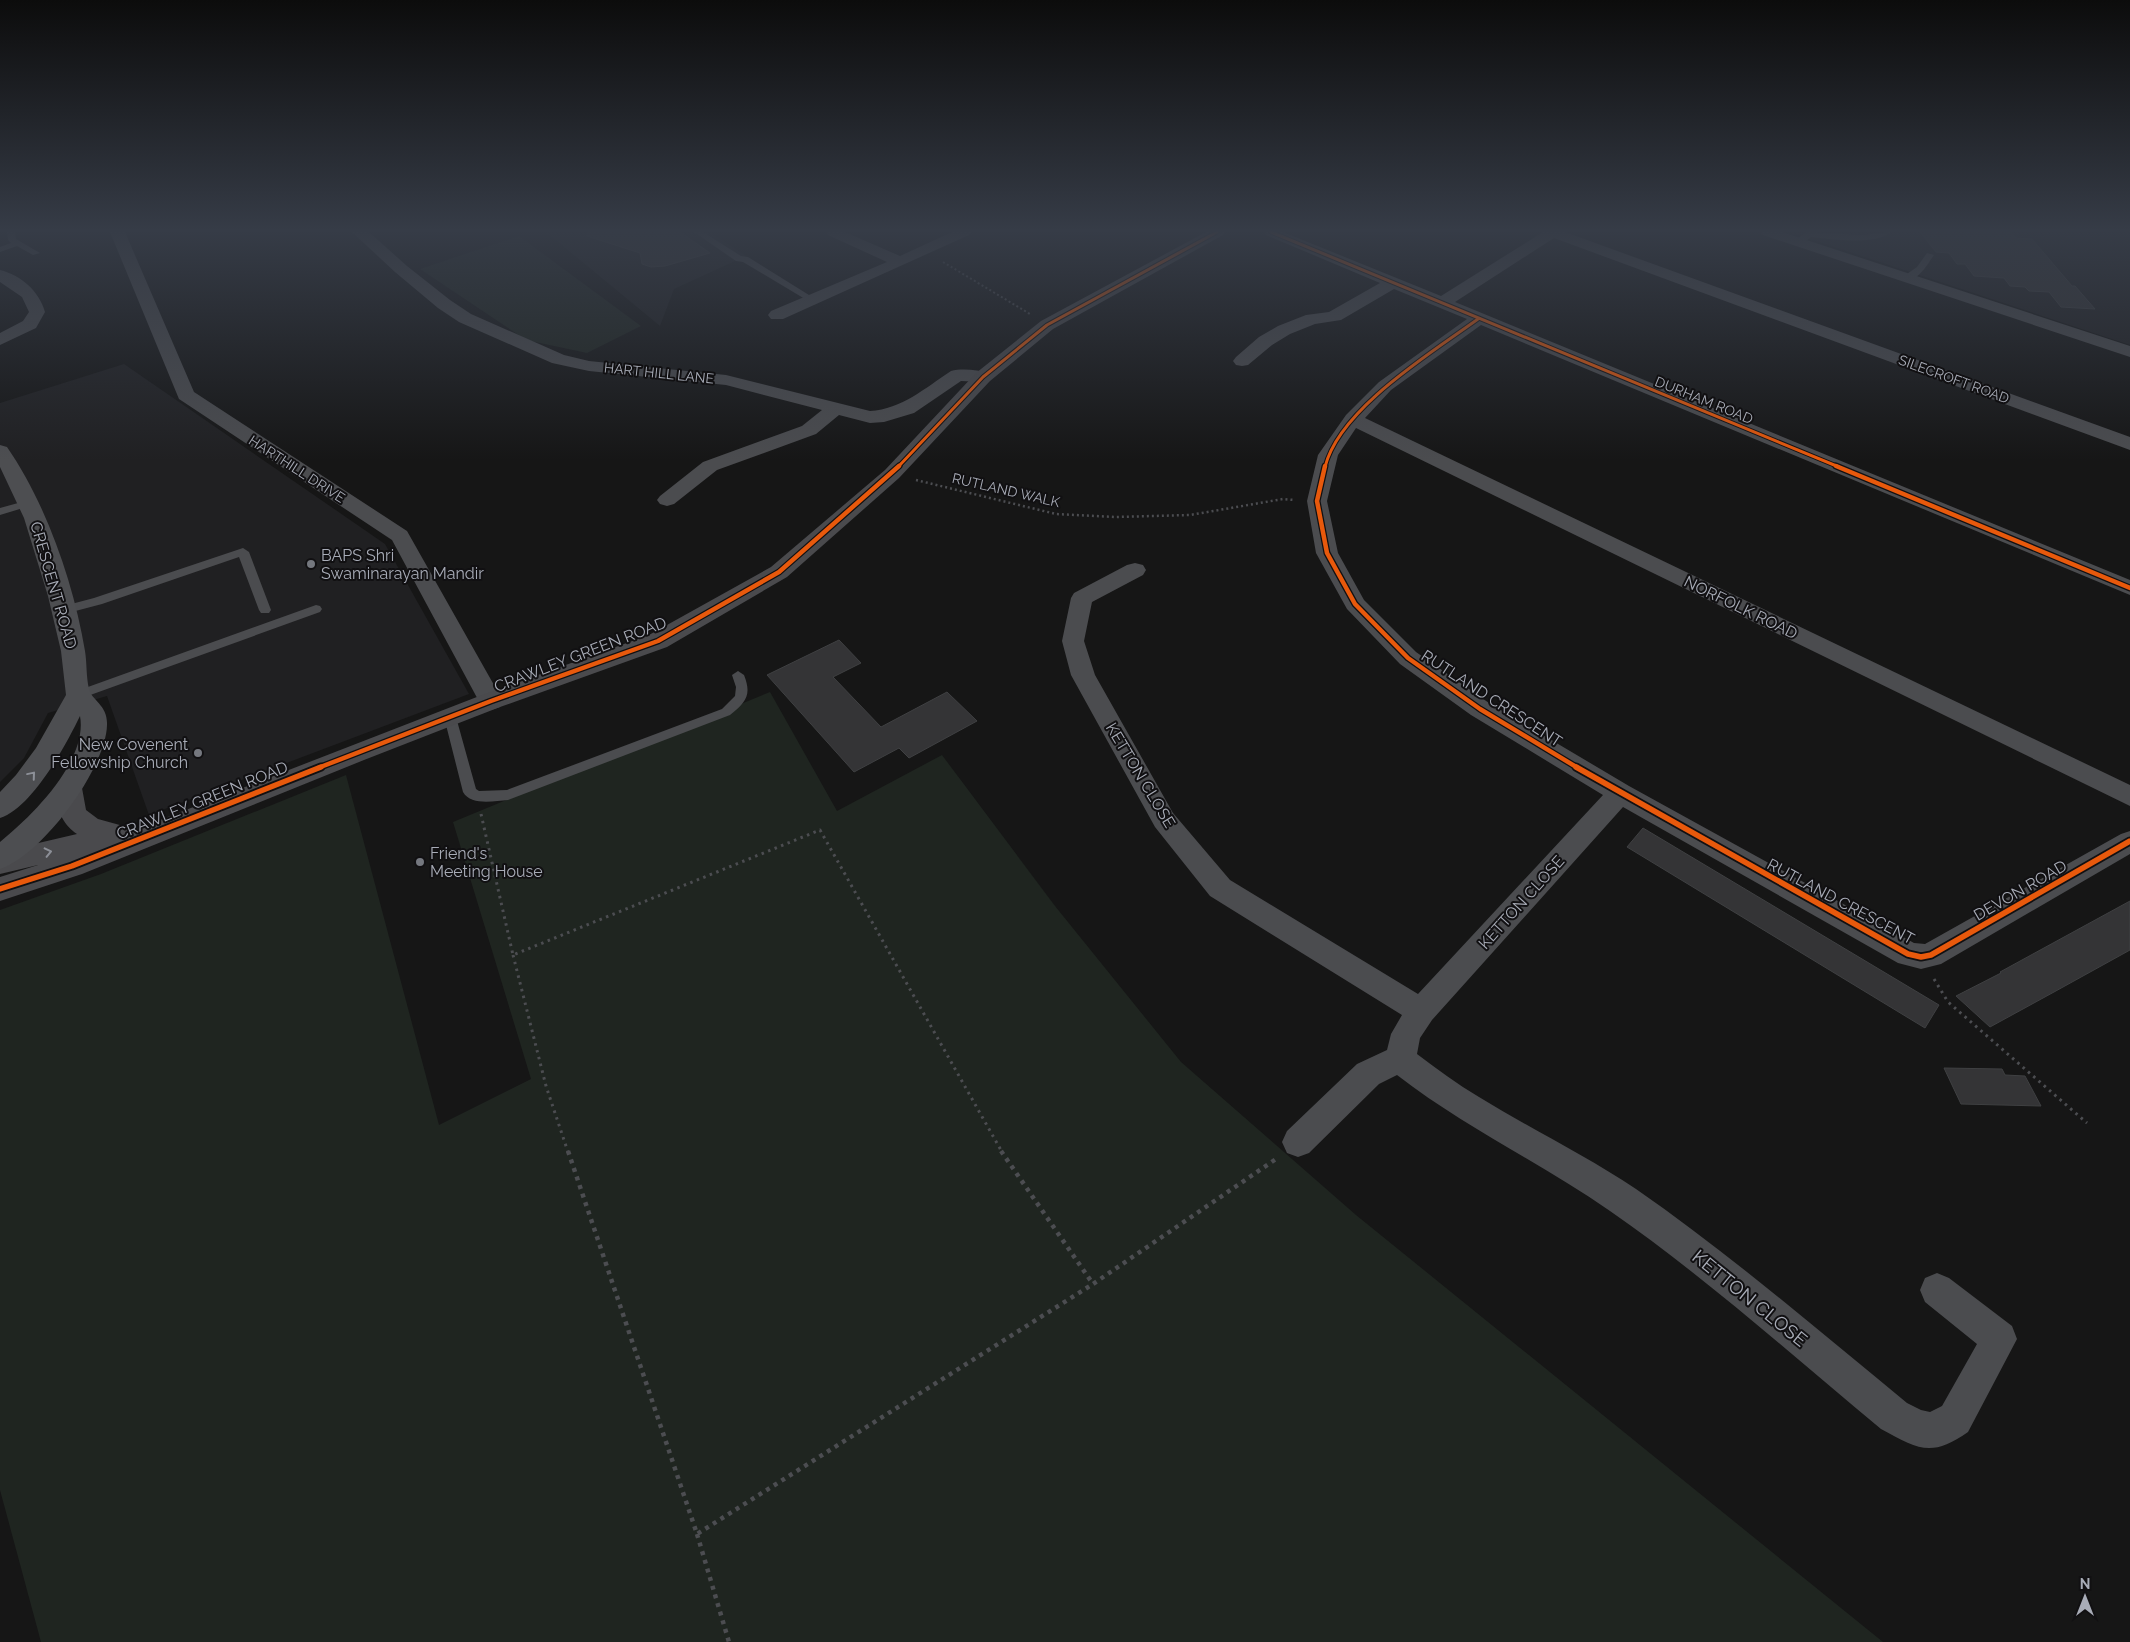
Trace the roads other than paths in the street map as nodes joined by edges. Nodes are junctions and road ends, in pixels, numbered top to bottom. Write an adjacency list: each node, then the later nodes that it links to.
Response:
1 (36, 309): 12 (street)
2 (149, 309): 30 (street, HARTHILL DRIVE)
3 (451, 309): 16 (street, HART HILL LANE)
4 (790, 309): 10 (street)
5 (1077, 309): 15 (street, CRAWLEY GREEN ROAD)
6 (1350, 309): 14 (street)
7 (1456, 309): 11 (street, DURHAM ROAD)
8 (1762, 309): 18 (street, SILECROFT ROAD)
9 (2000, 309): 13 (street)
10 (777, 314)
11 (1478, 318): 17 (street, RUTLAND CRESCENT); 24 (street, DURHAM ROAD)
12 (0, 340)
13 (2130, 352)
14 (1242, 360)
15 (983, 377): 16 (street, HART HILL LANE); 30 (street, CRAWLEY GREEN ROAD)
16 (837, 407): 20 (street)
17 (1353, 419): 33 (street, RUTLAND CRESCENT); 34 (street, NORFOLK ROAD)
18 (2130, 444)
19 (0, 450): 21 (highway, CRESCENT ROAD)
20 (666, 500)
21 (29, 503): 22 (lane); 26 (highway, CRESCENT ROAD)
22 (0, 512)
23 (1134, 570): 43 (street, KETTON CLOSE)
24 (2130, 588)
25 (316, 609): 29 (lane)
26 (64, 610): 27 (lane); 29 (highway, CRESCENT ROAD)
27 (265, 610)
28 (738, 674): 31 (lane)
29 (78, 695): 32 (highway); 35 (highway, one-way to 29)
30 (491, 701): 31 (street, CRAWLEY GREEN ROAD)
31 (450, 717): 36 (street, CRAWLEY GREEN ROAD)
32 (69, 788): 37 (street); 39 (highway)
33 (1620, 793): 42 (street, RUTLAND CRESCENT); 43 (street, KETTON CLOSE)
34 (2130, 796)
35 (0, 808)
36 (174, 824): 37 (street, CRAWLEY GREEN ROAD); 41 (street, CRAWLEY GREEN ROAD)
37 (117, 835): 40 (street, CRAWLEY GREEN ROAD, one-way to 37)
38 (2130, 841): 42 (street, DEVON ROAD)
39 (0, 858)
40 (0, 863)
41 (0, 889)
42 (1921, 957)
43 (1421, 1011): 44 (street, KETTON CLOSE)
44 (1400, 1059): 45 (street); 46 (street, KETTON CLOSE)
45 (1298, 1142)
46 (1937, 1290)

